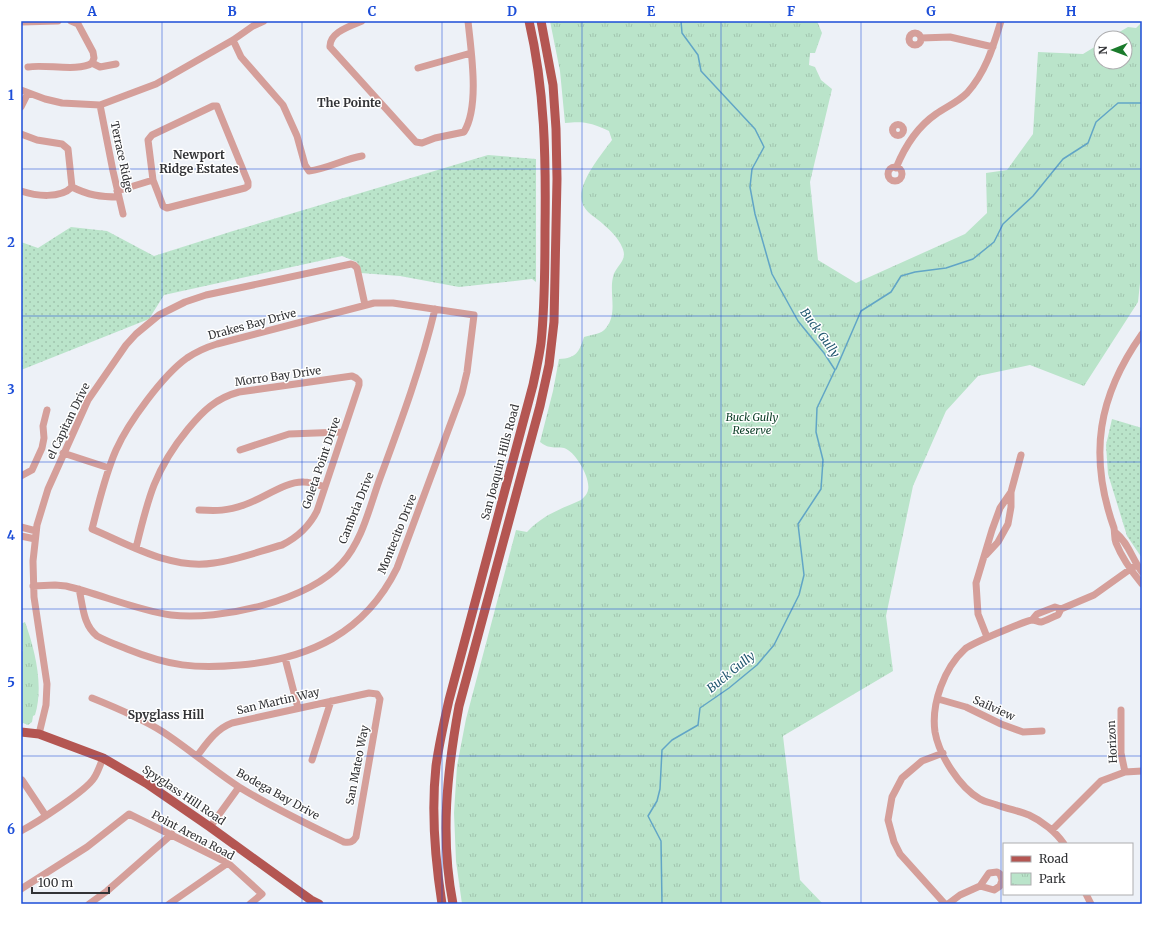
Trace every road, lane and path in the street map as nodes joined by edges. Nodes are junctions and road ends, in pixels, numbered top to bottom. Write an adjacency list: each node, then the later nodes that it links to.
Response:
1 (58, 21): 9 (street)
2 (72, 21): 15 (street)
3 (264, 21): 12 (street)
4 (362, 21): 10 (street)
5 (468, 21): 14 (street)
6 (529, 21): 95 (main road, San Joaquin Hills Road)
7 (541, 21): 96 (main road)
8 (1001, 21): 13 (street)
9 (21, 22)
10 (350, 24): 14 (street)
11 (921, 38): 13 (street)
12 (233, 40): 20 (street); 25 (street)
13 (993, 46): 24 (street)
14 (471, 53): 18 (street)
15 (92, 63): 16 (street); 17 (street)
16 (116, 64)
17 (28, 67)
18 (418, 68)
19 (23, 91): 20 (street); 21 (street)
20 (100, 105): 30 (street, Terrace Ridge)
21 (21, 107)
22 (903, 133): 24 (street)
23 (21, 134): 28 (street)
24 (910, 139): 26 (street)
25 (362, 156)
26 (896, 168)
27 (153, 180): 27 (street); 30 (street)
28 (72, 184): 29 (street); 30 (street)
29 (21, 191)
30 (118, 194): 31 (street, Terrace Ridge)
31 (123, 214)
32 (365, 305): 33 (street, Drakes Bay Drive); 40 (street, el Capitan Drive); 42 (street, Drakes Bay Drive)
33 (435, 309): 34 (street, Drakes Bay Drive); 58 (street, Cambria Drive)
34 (474, 315): 62 (street, Montecito Drive)
35 (1142, 334): 54 (street)
36 (347, 377): 38 (street, Goleta Point Drive); 52 (street, Morro Bay Drive)
37 (47, 410): 43 (street)
38 (343, 432): 39 (street); 44 (street, Goleta Point Drive)
39 (240, 450)
40 (63, 453): 42 (street); 49 (street, el Capitan Drive)
41 (1021, 455): 45 (street)
42 (109, 468): 48 (street, Drakes Bay Drive)
43 (21, 476)
44 (325, 487): 46 (street); 52 (street, Goleta Point Drive)
45 (1011, 492): 53 (street); 53 (street)
46 (199, 510)
47 (21, 527): 49 (street)
48 (92, 529): 52 (street, Goleta Point Drive)
49 (36, 531): 51 (street, el Capitan Drive)
50 (21, 536): 51 (street)
51 (35, 539): 57 (street, el Capitan Drive)
52 (136, 548)
53 (985, 556): 61 (street)
54 (1133, 567): 55 (street); 56 (street); 59 (street)
55 (1142, 572)
56 (1142, 584)
57 (33, 586): 58 (street, Cambria Drive); 71 (street, el Capitan Drive)
58 (79, 589): 62 (street, Montecito Drive)
59 (1061, 609): 60 (street); 60 (street)
60 (1032, 620): 61 (street)
61 (987, 637): 65 (street)
62 (285, 658): 67 (street)
63 (377, 694): 66 (street, San Martin Way); 85 (street, San Mateo Way)
64 (92, 698): 73 (street, Bodega Bay Drive)
65 (938, 699): 69 (street, Sailview); 72 (street)
66 (331, 701): 67 (street, San Martin Way); 75 (street)
67 (298, 708): 73 (street, San Martin Way)
68 (1121, 710): 77 (street, Horizon)
69 (1042, 731)
70 (21, 732): 71 (main road, Spyglass Hill Road)
71 (39, 734): 74 (main road, Spyglass Hill Road)
72 (942, 753): 82 (street); 97 (street)
73 (197, 756): 79 (street, Bodega Bay Drive)
74 (103, 758): 80 (street); 81 (main road, Spyglass Hill Road)
75 (312, 760)
76 (1142, 771): 77 (street)
77 (1125, 772): 82 (street)
78 (22, 780): 80 (street)
79 (239, 787): 81 (street); 85 (street, Bodega Bay Drive)
80 (46, 816): 83 (street)
81 (210, 826): 91 (main road, Spyglass Hill Road)
82 (1052, 830): 86 (street)
83 (21, 831)
84 (172, 834): 87 (street, Point Arena Road); 89 (street, Point Arena Road); 92 (street)
85 (354, 841)
86 (1063, 843)
87 (228, 863): 93 (street); 94 (street, Point Arena Road)
88 (980, 886): 97 (street)
89 (21, 889)
90 (1086, 895): 98 (street)
91 (313, 903)
92 (89, 904)
93 (169, 904)
94 (250, 904)
95 (442, 904)
96 (453, 904)
97 (946, 904)
98 (1091, 904)

